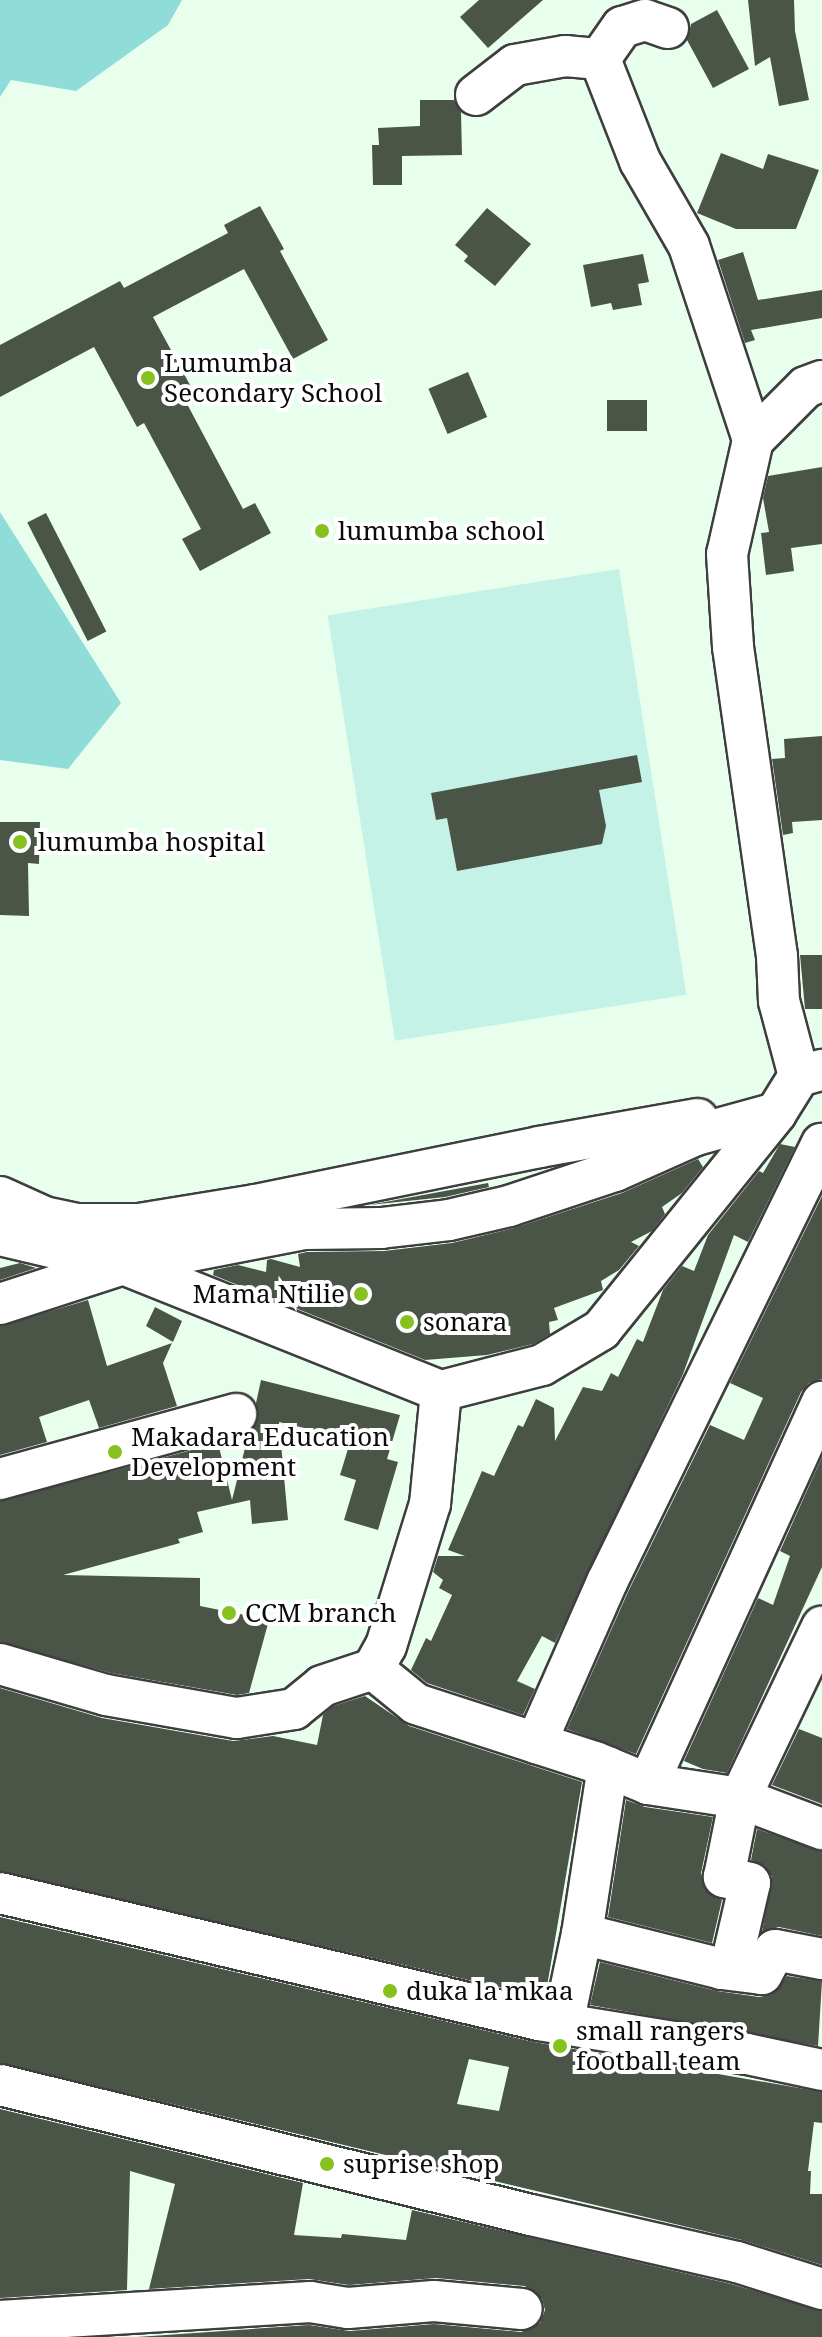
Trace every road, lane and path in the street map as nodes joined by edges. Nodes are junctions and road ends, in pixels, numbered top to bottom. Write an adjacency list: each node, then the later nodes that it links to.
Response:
1 (668, 28): 2 (street)
2 (600, 59): 3 (street); 5 (street)
3 (476, 95)
4 (822, 381): 5 (street)
5 (753, 440): 6 (street)
6 (810, 1073): 7 (street)
7 (757, 1118): 9 (street); 11 (street); 13 (street)
8 (822, 1144): 20 (street)
9 (0, 1197)
10 (0, 1235): 11 (street)
11 (123, 1264): 12 (street); 13 (street)
12 (0, 1304)
13 (441, 1391): 19 (street)
14 (822, 1402): 22 (street)
15 (236, 1414): 16 (street)
16 (0, 1479)
17 (822, 1627): 23 (street)
18 (0, 1664): 19 (street)
19 (373, 1669): 20 (street)
20 (536, 1743): 21 (street)
21 (608, 1767): 22 (street); 26 (street)
22 (648, 1784): 23 (street)
23 (740, 1798): 24 (street); 28 (street)
24 (822, 1829)
25 (0, 1893): 29 (street)
26 (582, 1934): 28 (street); 29 (street)
27 (822, 1959): 28 (street)
28 (722, 1969)
29 (563, 2024): 30 (street)
30 (822, 2070)
31 (0, 2085): 32 (street)
32 (822, 2289)
33 (522, 2309): 34 (street)
34 (0, 2321)

